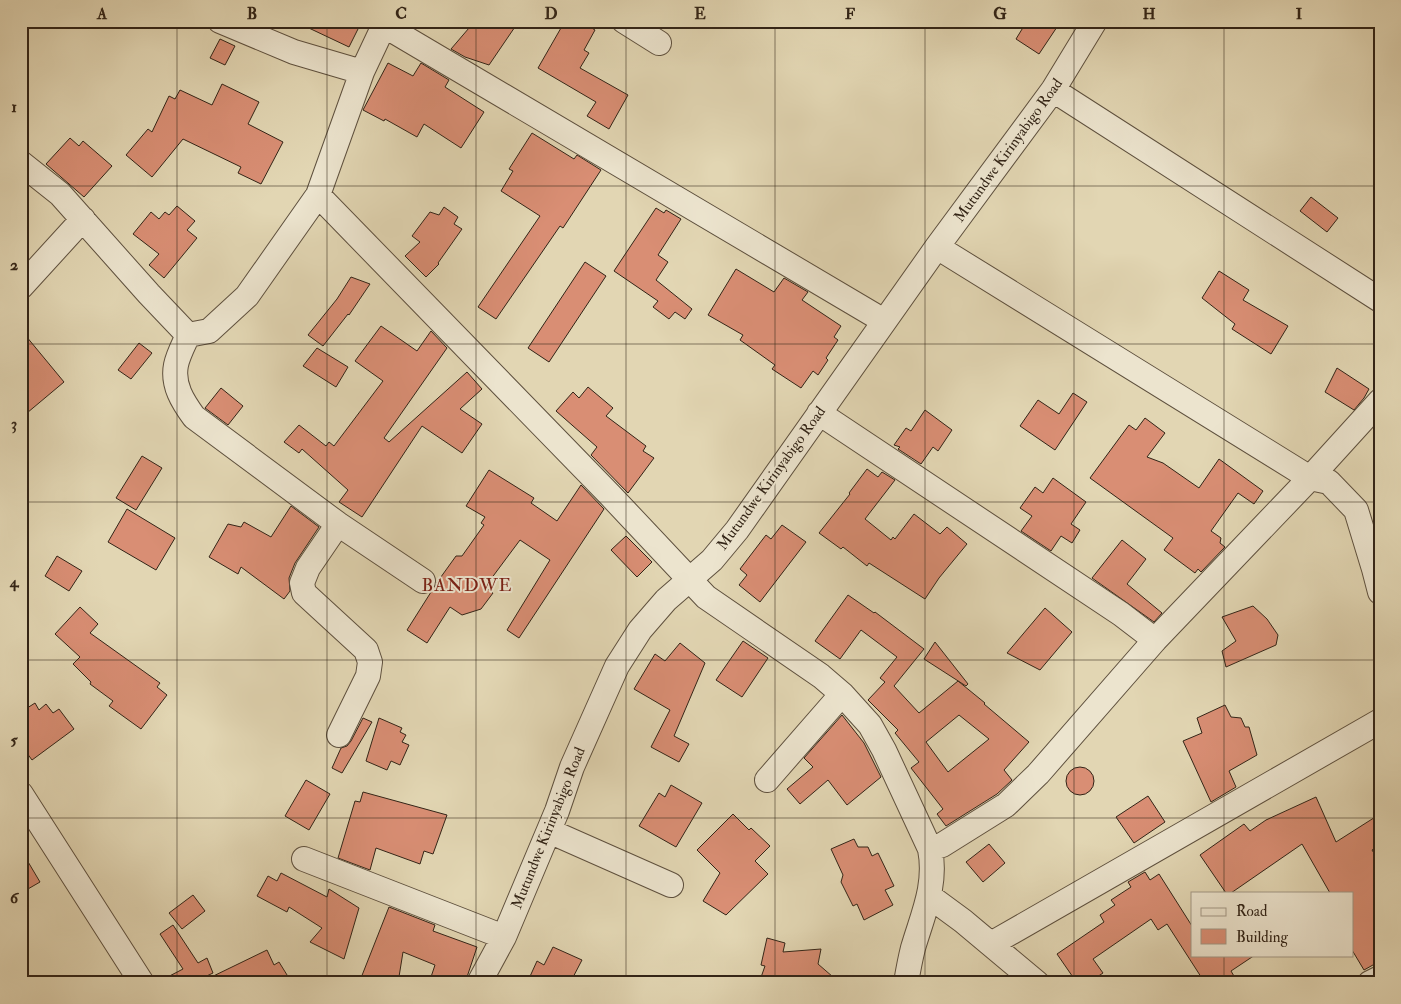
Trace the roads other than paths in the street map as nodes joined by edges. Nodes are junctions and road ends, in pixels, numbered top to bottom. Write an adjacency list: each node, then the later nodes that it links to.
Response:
1 (220, 21): 6 (street)
2 (624, 21): 5 (street)
3 (1095, 21): 7 (street, Mutundwe Kirinyabigo Road)
4 (386, 23): 6 (street); 14 (street)
5 (658, 43)
6 (362, 72): 9 (street)
7 (1053, 90): 11 (street, Mutundwe Kirinyabigo Road); 13 (street)
8 (21, 163): 10 (street)
9 (318, 195): 15 (street); 20 (street)
10 (83, 219): 12 (street); 15 (street)
11 (937, 247): 14 (street, Mutundwe Kirinyabigo Road); 18 (street)
12 (21, 287)
13 (1380, 300)
14 (884, 322): 17 (street, Mutundwe Kirinyabigo Road)
15 (188, 334): 19 (street)
16 (1380, 401): 18 (street)
17 (819, 413): 20 (street, Mutundwe Kirinyabigo Road); 23 (street)
18 (1310, 478): 22 (street); 23 (street)
19 (338, 524): 21 (street); 26 (street)
20 (690, 580): 24 (street); 29 (street, Mutundwe Kirinyabigo Road)
21 (423, 581)
22 (1380, 592)
23 (1155, 640): 30 (street)
24 (842, 694): 27 (street); 30 (street)
25 (1380, 721): 35 (street)
26 (339, 735)
27 (767, 780)
28 (21, 794): 37 (street)
29 (549, 831): 32 (street); 34 (street, Mutundwe Kirinyabigo Road)
30 (930, 849): 33 (street)
31 (304, 859): 34 (street)
32 (671, 885)
33 (929, 896): 35 (street); 39 (street)
34 (504, 937): 38 (street, Mutundwe Kirinyabigo Road)
35 (991, 944): 40 (street)
36 (1380, 978): 41 (street)
37 (142, 983)
38 (479, 983)
39 (906, 983)
40 (1037, 983)
41 (1370, 983)

